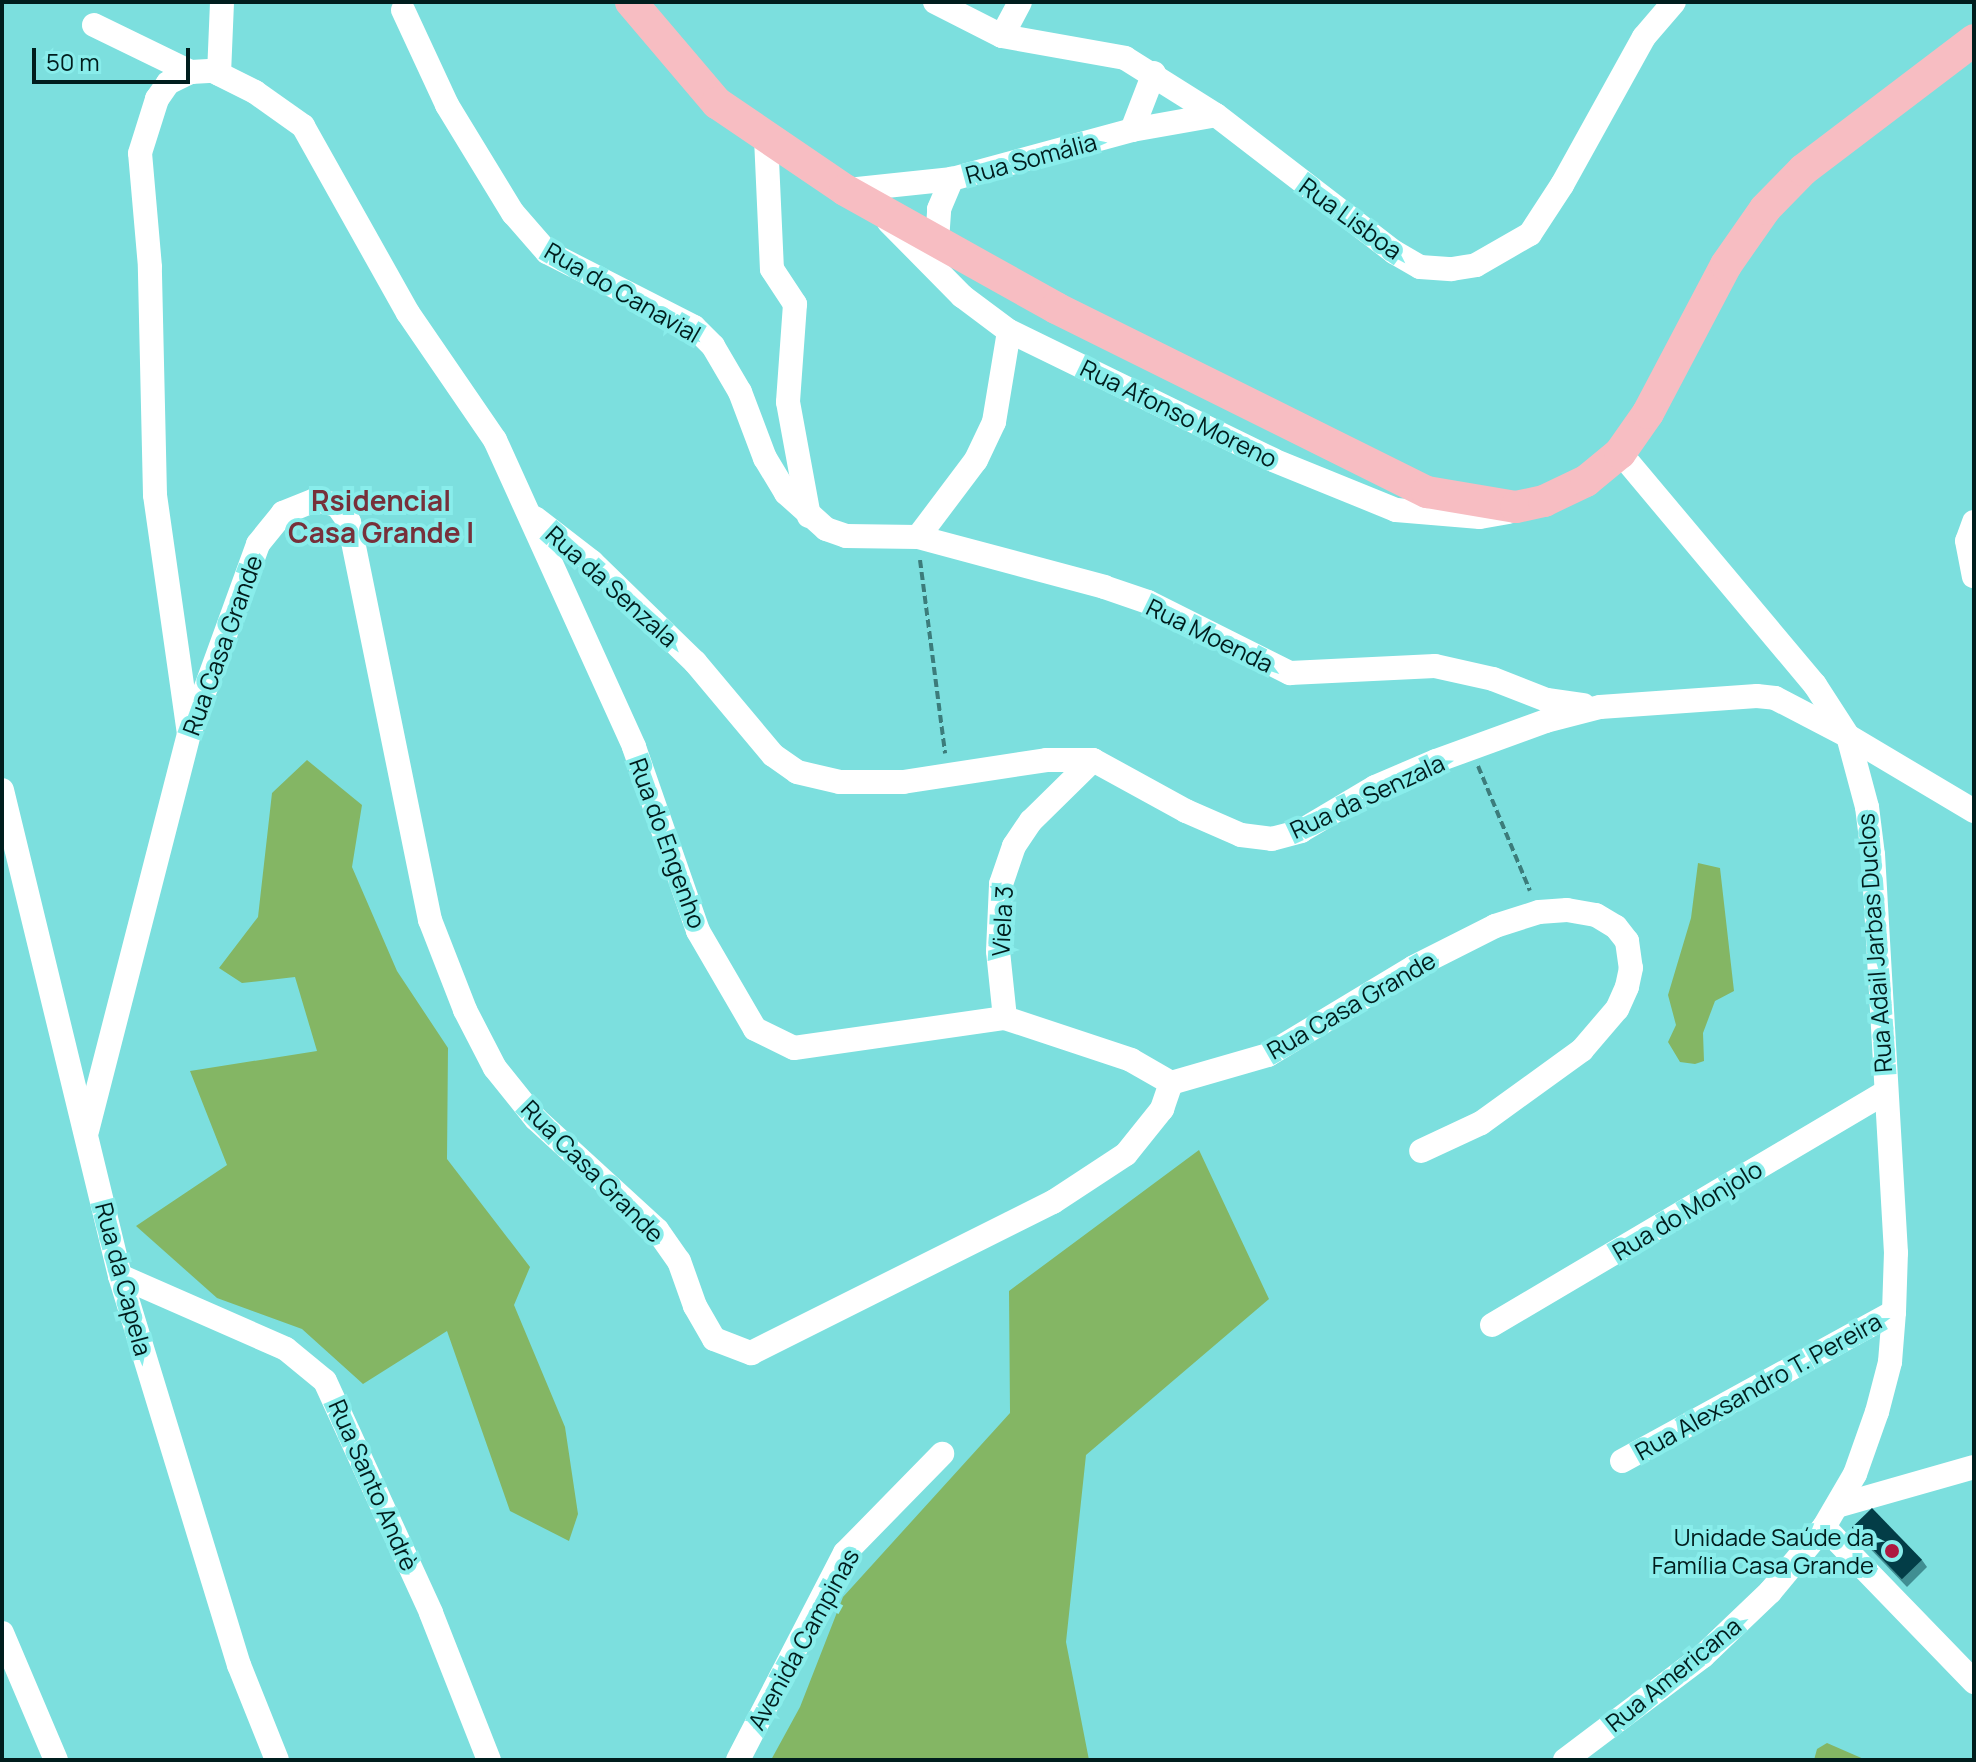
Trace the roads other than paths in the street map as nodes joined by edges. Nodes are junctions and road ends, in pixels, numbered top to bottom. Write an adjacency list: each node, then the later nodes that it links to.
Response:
1 (222, 2): 12 (street)
2 (631, 2): 15 (main road, Rua Afonso Moreno)
3 (935, 2): 8 (street, Rua Lisboa)
4 (1020, 2): 8 (street)
5 (1674, 2): 13 (street, Rua Lisboa)
6 (403, 10): 23 (street, Rua do Canavial)
7 (94, 25): 10 (street)
8 (1002, 36): 11 (street, Rua Lisboa)
9 (1974, 40): 21 (main road, Rua Afonso Moreno)
10 (191, 72): 12 (street, Rua da Senzala); 29 (street)
11 (1154, 73): 13 (street, Rua Lisboa); 14 (street)
12 (219, 74): 24 (street, Rua da Senzala)
13 (1216, 115): 14 (street, Rua Somália)
14 (1132, 130): 16 (street, Rua Somália)
15 (766, 138): 17 (main road, Rua Afonso Moreno); 23 (street)
16 (952, 179): 17 (street, Rua Somália); 19 (street)
17 (845, 190): 18 (main road, Rua Afonso Moreno)
18 (874, 206): 19 (main road, Rua Afonso Moreno); 20 (street, Rua Afonso Moreno)
19 (937, 241): 22 (main road, Rua Afonso Moreno)
20 (1009, 331): 22 (street, Rua Afonso Moreno); 26 (street)
21 (1620, 453): 22 (main road, Rua Afonso Moreno); 30 (street, Rua Adail Jarbas Duclos)
22 (1528, 504)
23 (809, 516): 26 (street, Rua do Canavial)
24 (533, 517): 31 (street, Rua da Senzala); 34 (street, Rua do Engenho)
25 (1974, 522): 27 (street)
26 (918, 537): 28 (street, Rua Moenda)
27 (1974, 576)
28 (1600, 707): 30 (street, Rua da Senzala); 31 (street, Rua da Senzala)
29 (189, 734): 35 (street, Rua Casa Grande); 37 (street, Rua Casa Grande)
30 (1848, 736): 33 (street, Rua da Senzala); 36 (street, Rua Adail Jarbas Duclos)
31 (1093, 760): 34 (street, Viela 3)
32 (2, 790): 37 (street, Rua da Capela)
33 (1974, 811)
34 (1005, 1018): 35 (street, Rua do Engenho)
35 (1171, 1083): 38 (street, Rua Casa Grande)
36 (1883, 1094): 40 (street, Rua Adail Jarbas Duclos); 41 (street, Rua do Monjolo)
37 (87, 1131): 39 (street, Rua da Capela)
38 (1421, 1151)
39 (120, 1276): 50 (street, Rua da Capela); 51 (street, Rua Santo Andrè)
40 (1894, 1312): 43 (street, Rua Alexsandro T. Pereira); 45 (street, Rua Adail Jarbas Duclos)
41 (1492, 1325)
42 (942, 1454): 52 (street, Avenida Campinas)
43 (1622, 1461)
44 (1974, 1467): 45 (street)
45 (1837, 1506): 46 (street, Rua Americana)
46 (1824, 1527): 48 (street); 53 (street, Rua Americana)
47 (2, 1633): 49 (street)
48 (1974, 1682)
49 (56, 1760)
50 (277, 1760)
51 (489, 1760)
52 (738, 1760)
53 (1565, 1760)

